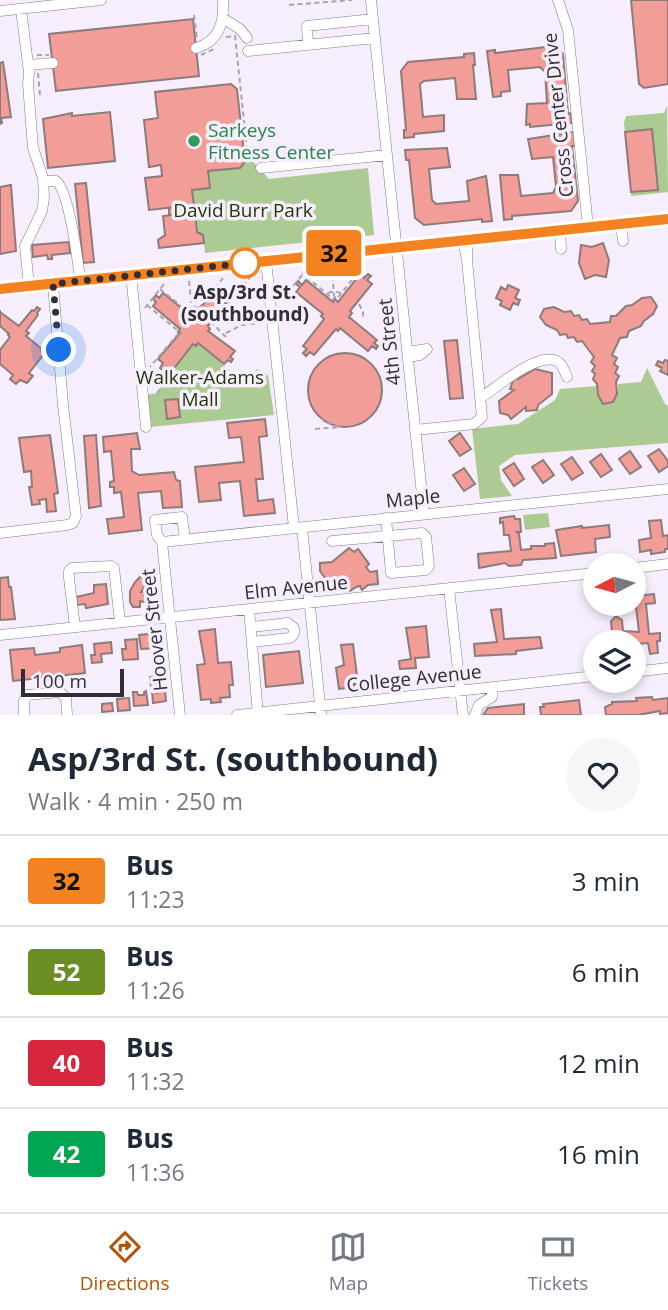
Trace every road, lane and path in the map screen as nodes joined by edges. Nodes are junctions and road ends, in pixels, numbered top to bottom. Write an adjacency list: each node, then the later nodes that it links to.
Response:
1 (101, 0): 7 (street)
2 (223, 0): 10 (street)
3 (352, 0): 6 (path)
4 (371, 0): 11 (street, 4th Street)
5 (558, 0): 29 (street, Cross Center Drive)
6 (289, 5)
7 (21, 9): 8 (street); 21 (street)
8 (0, 11)
9 (194, 15): 17 (path)
10 (224, 19): 13 (street); 17 (street)
11 (373, 19): 14 (street, 4th Street); 16 (street)
12 (220, 37): 24 (path)
13 (247, 38)
14 (375, 38): 16 (street); 23 (street, 4th Street)
15 (219, 44): 17 (path)
16 (308, 45): 18 (street)
17 (198, 47)
18 (248, 51)
19 (36, 55): 20 (path)
20 (52, 59): 21 (street)
21 (33, 67): 22 (path); 26 (street)
22 (40, 95)
23 (387, 155): 25 (street); 33 (street, 4th Street)
24 (248, 159)
25 (261, 168)
26 (43, 181): 41 (street); 45 (street)
27 (668, 219): 28 (street)
28 (621, 224): 29 (street); 32 (street)
29 (588, 227): 30 (street)
30 (560, 230): 31 (street); 34 (street)
31 (465, 240): 33 (street); 64 (street)
32 (623, 242)
33 (397, 247): 35 (street); 68 (street, 4th Street)
34 (561, 249)
35 (266, 261): 38 (street); 72 (street)
36 (332, 267): 48 (path)
37 (361, 268): 49 (path)
38 (131, 274): 41 (street); 66 (street)
39 (252, 275): 59 (path)
40 (223, 278): 55 (path)
41 (80, 281): 43 (street)
42 (190, 281): 54 (path)
43 (53, 284): 45 (street); 73 (street)
44 (164, 284): 47 (path)
45 (29, 286): 46 (street)
46 (0, 289)
47 (160, 289): 56 (path); 60 (path)
48 (334, 290): 49 (path); 50 (path); 51 (path)
49 (341, 293): 51 (path)
50 (327, 294): 51 (path); 52 (path)
51 (335, 297)
52 (283, 299)
53 (359, 304): 58 (path)
54 (192, 306): 55 (path); 56 (path); 57 (path)
55 (199, 308): 57 (path)
56 (185, 310): 57 (path)
57 (192, 311)
58 (363, 318)
59 (258, 323)
60 (150, 367)
61 (170, 376): 63 (path)
62 (567, 377): 64 (street)
63 (157, 393)
64 (482, 397): 68 (street)
65 (321, 420): 67 (path)
66 (146, 427)
67 (315, 429)
68 (415, 430): 70 (street, 4th Street)
69 (668, 489): 70 (street, Maple)
70 (424, 514): 71 (street, Maple)
71 (386, 518): 72 (street, Maple); 74 (street)
72 (298, 528): 75 (street, Maple); 82 (street)
73 (0, 533)
74 (387, 536): 74 (street); 76 (street)
75 (185, 539): 77 (street, Maple); 77 (street, Hoover Street)
76 (332, 541)
77 (162, 542): 84 (street, Hoover Street)
78 (668, 565): 79 (street)
79 (646, 567)
80 (583, 574): 81 (street, Elm Avenue)
81 (449, 588): 82 (street, Elm Avenue); 94 (street)
82 (310, 603): 83 (street, Elm Avenue); 95 (street)
83 (249, 609): 84 (street, Elm Avenue); 87 (street)
84 (169, 617): 85 (street, Elm Avenue); 99 (street, Hoover Street)
85 (120, 622): 86 (street, Elm Avenue); 86 (street)
86 (75, 627): 88 (street, Elm Avenue)
87 (251, 627): 89 (street); 89 (street)
88 (0, 635)
89 (252, 642): 96 (street)
90 (668, 668): 91 (street)
91 (646, 671)
92 (583, 678): 93 (street, College Avenue)
93 (492, 688): 94 (street, College Avenue); 102 (street)
94 (460, 691): 95 (street, College Avenue); 101 (street)
95 (321, 710): 96 (street, College Avenue)
96 (258, 714): 100 (street, College Avenue)
97 (24, 715): 98 (street)
98 (67, 715)
99 (180, 715)
100 (237, 715)
101 (463, 715)
102 (475, 715)

